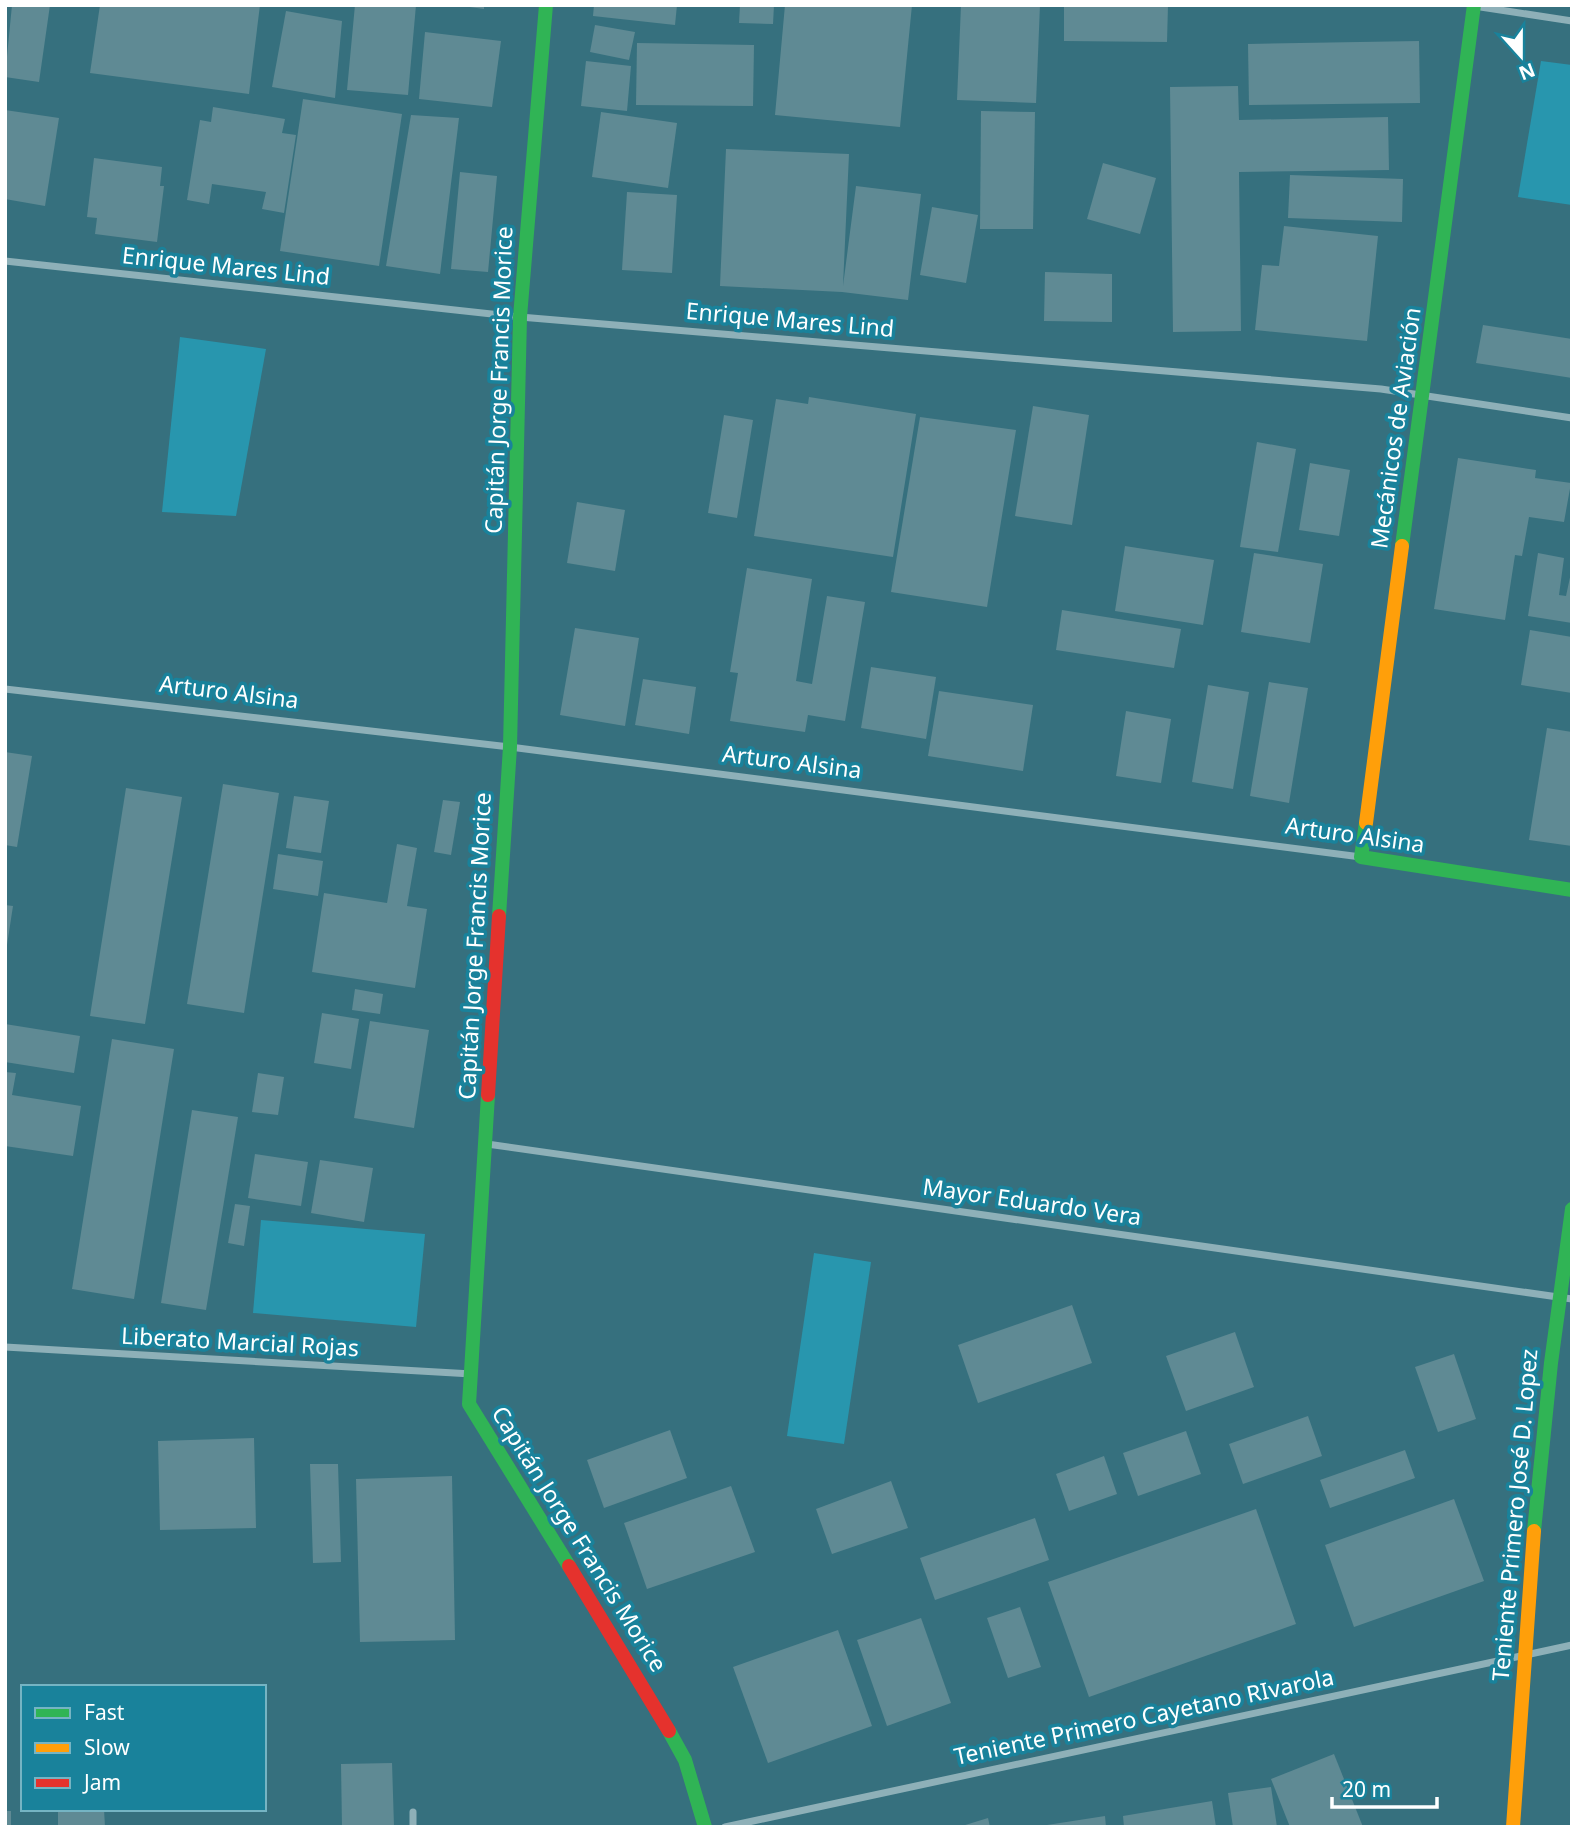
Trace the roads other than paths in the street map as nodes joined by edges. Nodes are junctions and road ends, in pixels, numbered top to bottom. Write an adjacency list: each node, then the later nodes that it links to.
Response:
1 (545, 5): 5 (street, Capitán Jorge Francis Morice)
2 (1474, 6): 3 (street); 6 (street, Mecánicos de Aviación)
3 (1572, 21)
4 (5, 261): 5 (street, Enrique Mares Lind)
5 (520, 317): 6 (street, Enrique Mares Lind); 9 (street, Capitán Jorge Francis Morice)
6 (1423, 394): 7 (street, Enrique Mares Lind); 10 (street, Mecánicos de Aviación)
7 (1572, 418)
8 (5, 689): 9 (street, Arturo Alsina)
9 (510, 747): 10 (street, Arturo Alsina); 12 (street, Capitán Jorge Francis Morice)
10 (1361, 857): 11 (street, Arturo Alsina)
11 (1572, 890)
12 (487, 1144): 14 (street, Mayor Eduardo Vera); 16 (street, Capitán Jorge Francis Morice)
13 (1572, 1209): 14 (street, Teniente Primero José D. Lopez)
14 (1565, 1298): 18 (street, Teniente Primero José D. Lopez)
15 (5, 1347): 16 (street, Liberato Marcial Rojas)
16 (472, 1374): 21 (street, Capitán Jorge Francis Morice)
17 (1572, 1645): 18 (street, Teniente Primero Cayetano RIvarola)
18 (1525, 1654): 22 (street, Teniente Primero Cayetano RIvarola); 23 (street, Teniente Primero José D. Lopez)
19 (414, 1812): 20 (street)
20 (413, 1827)
21 (705, 1827)
22 (725, 1827)
23 (1514, 1827)

